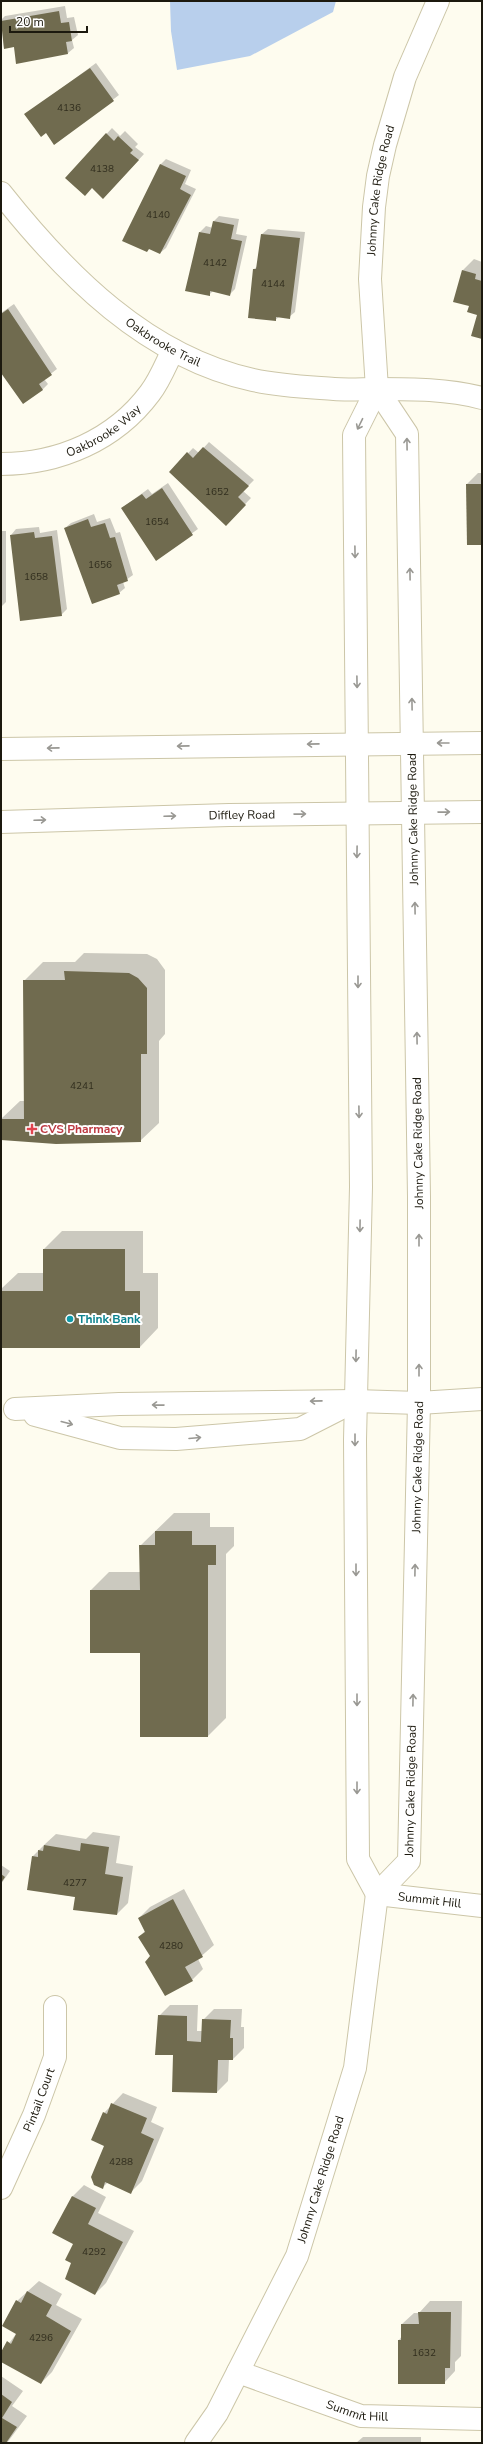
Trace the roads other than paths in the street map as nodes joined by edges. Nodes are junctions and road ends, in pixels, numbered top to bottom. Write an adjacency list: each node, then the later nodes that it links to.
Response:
1 (438, 1): 4 (street, Johnny Cake Ridge Road)
2 (1, 193): 3 (street, Oakbrooke Trail)
3 (173, 350): 4 (street, Oakbrooke Trail); 6 (street, Oakbrooke Way)
4 (377, 389): 5 (street, Oakbrooke Trail); 8 (street, one-way to 8); 9 (street, Johnny Cake Ridge Road, one-way to 4)
5 (482, 398)
6 (1, 464)
7 (482, 742): 9 (street, one-way to 9)
8 (357, 743): 9 (street); 10 (street, one-way to 10); 12 (street)
9 (412, 743): 13 (street, Johnny Cake Ridge Road)
10 (1, 749)
11 (482, 812): 13 (street, Diffley Road, one-way to 11)
12 (358, 813): 13 (street, Diffley Road); 14 (street, Diffley Road, one-way to 12); 16 (street, one-way to 16)
13 (413, 813): 17 (street, Johnny Cake Ridge Road, one-way to 13)
14 (1, 822)
15 (482, 1399): 17 (street)
16 (355, 1401): 17 (street); 18 (street, one-way to 18); 18 (street, one-way to 16); 19 (street, one-way to 19)
17 (419, 1403): 19 (street, Johnny Cake Ridge Road, one-way to 17)
18 (8, 1408)
19 (378, 1894): 20 (street, Summit Hill); 23 (street, Johnny Cake Ridge Road)
20 (482, 1901)
21 (55, 2007): 22 (street, Pintail Court)
22 (1, 2188)
23 (238, 2372): 24 (street, Summit Hill); 25 (street, Johnny Cake Ridge Road)
24 (482, 2419)
25 (196, 2443)

